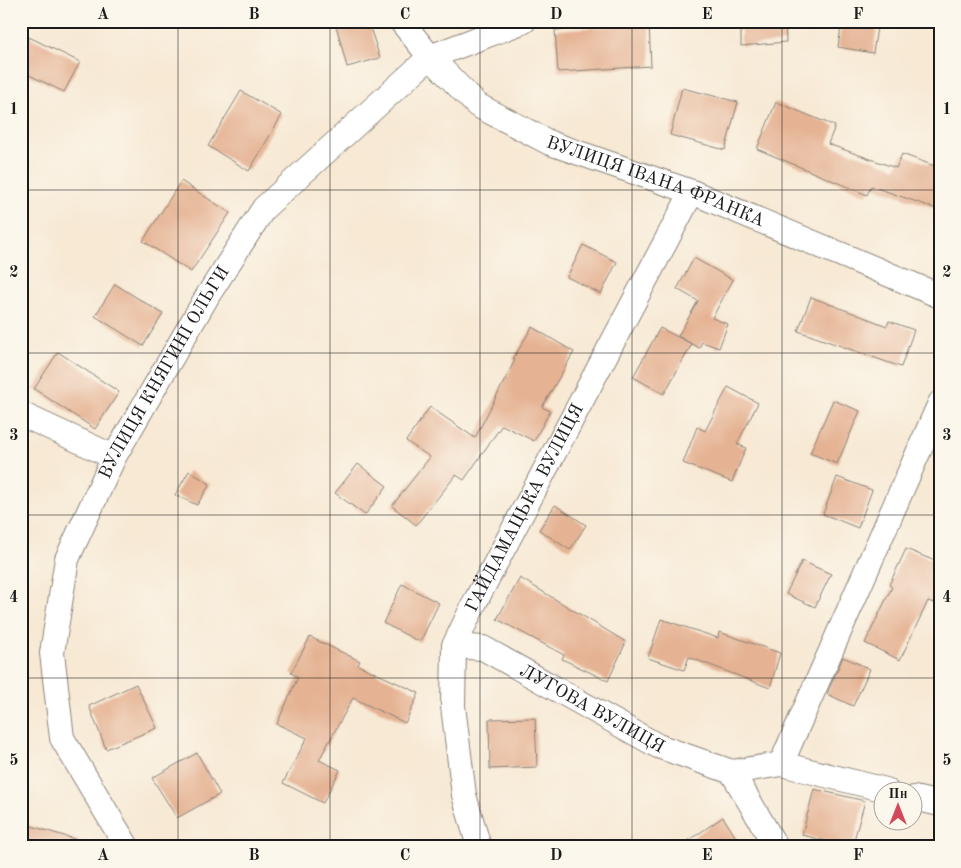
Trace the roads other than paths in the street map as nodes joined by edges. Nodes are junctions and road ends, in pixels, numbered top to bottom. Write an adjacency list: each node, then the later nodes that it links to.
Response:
1 (401, 21): 3 (street, ВУЛИЦЯ ІВАНА ФРАНКА)
2 (524, 21): 3 (street, ВУЛИЦЯ КНЯГИНІ ОЛЬГИ)
3 (430, 58): 4 (street, ВУЛИЦЯ ІВАНА ФРАНКА); 8 (street, ВУЛИЦЯ КНЯГИНІ ОЛЬГИ)
4 (692, 192): 5 (street, ВУЛИЦЯ ІВАНА ФРАНКА); 9 (street, ГАЙДАМАЦЬКА ВУЛИЦЯ)
5 (940, 296)
6 (940, 403): 10 (street)
7 (21, 414): 8 (street)
8 (114, 457): 15 (street, ВУЛИЦЯ КНЯГИНІ ОЛЬГИ)
9 (454, 646): 11 (street, ЛУГОВА ВУЛИЦЯ); 16 (street, ГАЙДАМАЦЬКА ВУЛИЦЯ)
10 (781, 764): 11 (street, ЛУГОВА ВУЛИЦЯ); 12 (street, ЛУГОВА ВУЛИЦЯ)
11 (732, 772): 17 (street)
12 (874, 787)
13 (924, 800): 14 (street)
14 (940, 804)
15 (127, 847)
16 (479, 847)
17 (776, 847)

